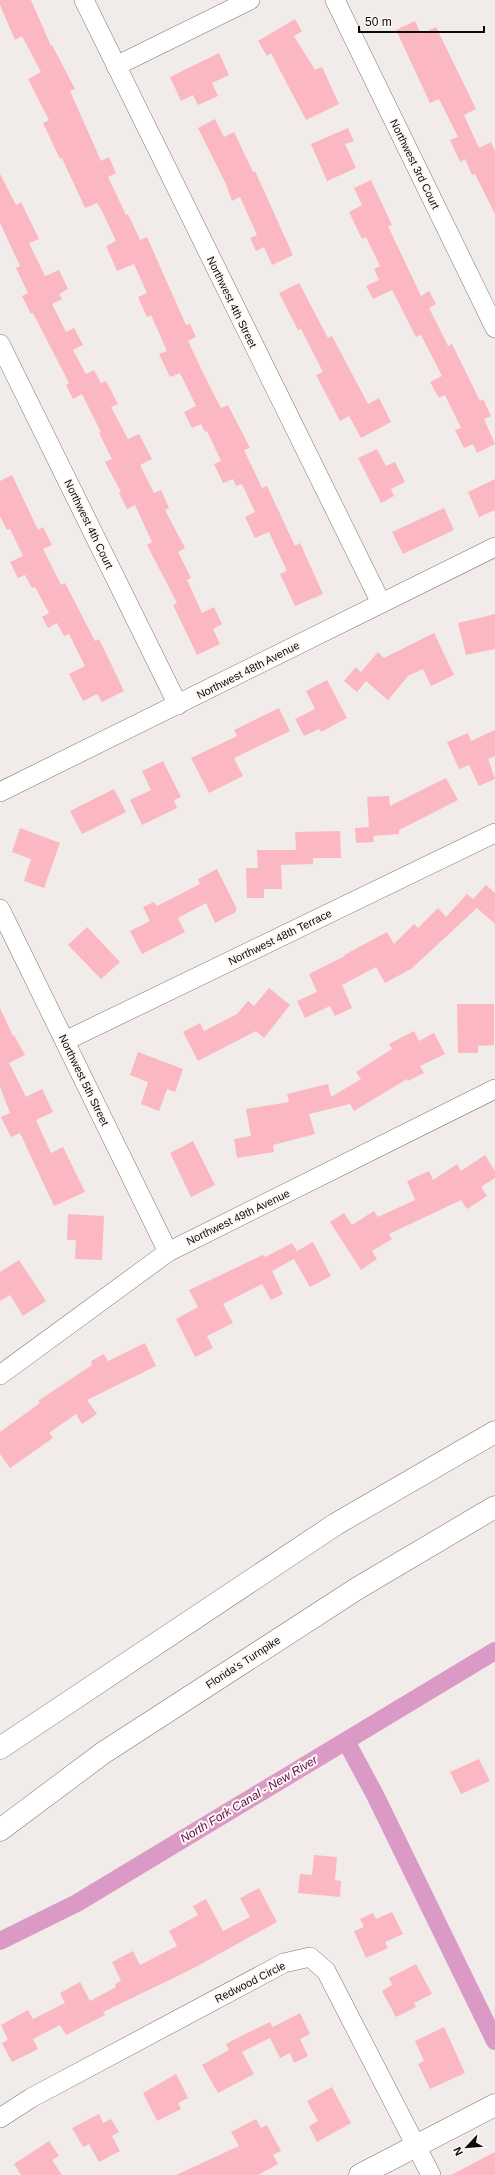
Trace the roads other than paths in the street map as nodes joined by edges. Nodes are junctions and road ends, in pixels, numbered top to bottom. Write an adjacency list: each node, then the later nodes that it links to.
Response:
1 (84, 0): 4 (street, Northwest 4th Street)
2 (250, 0): 4 (street)
3 (335, 0): 5 (street, Northwest 3rd Court)
4 (116, 66): 8 (street, Northwest 4th Street)
5 (495, 328)
6 (0, 344): 9 (street, Northwest 4th Court)
7 (495, 547): 8 (street, Northwest 48th Avenue)
8 (381, 603): 9 (street, Northwest 48th Avenue)
9 (178, 704): 10 (street, Northwest 48th Avenue)
10 (0, 792)
11 (495, 833): 13 (street, Northwest 48th Terrace)
12 (0, 909): 13 (street, Northwest 5th Street)
13 (65, 1041): 15 (street, Northwest 5th Street)
14 (495, 1089): 15 (street, Northwest 49th Avenue)
15 (168, 1252): 16 (street, Northwest 49th Avenue)
16 (0, 1375)
17 (495, 1432): 19 (main road)
18 (495, 1507): 20 (main road, Florida's Turnpike)
19 (0, 1748)
20 (0, 1830)
21 (495, 2105): 23 (main road)
22 (0, 2118): 23 (street, Redwood Circle)
23 (416, 2146): 24 (main road); 25 (street)
24 (360, 2175)
25 (431, 2175)

